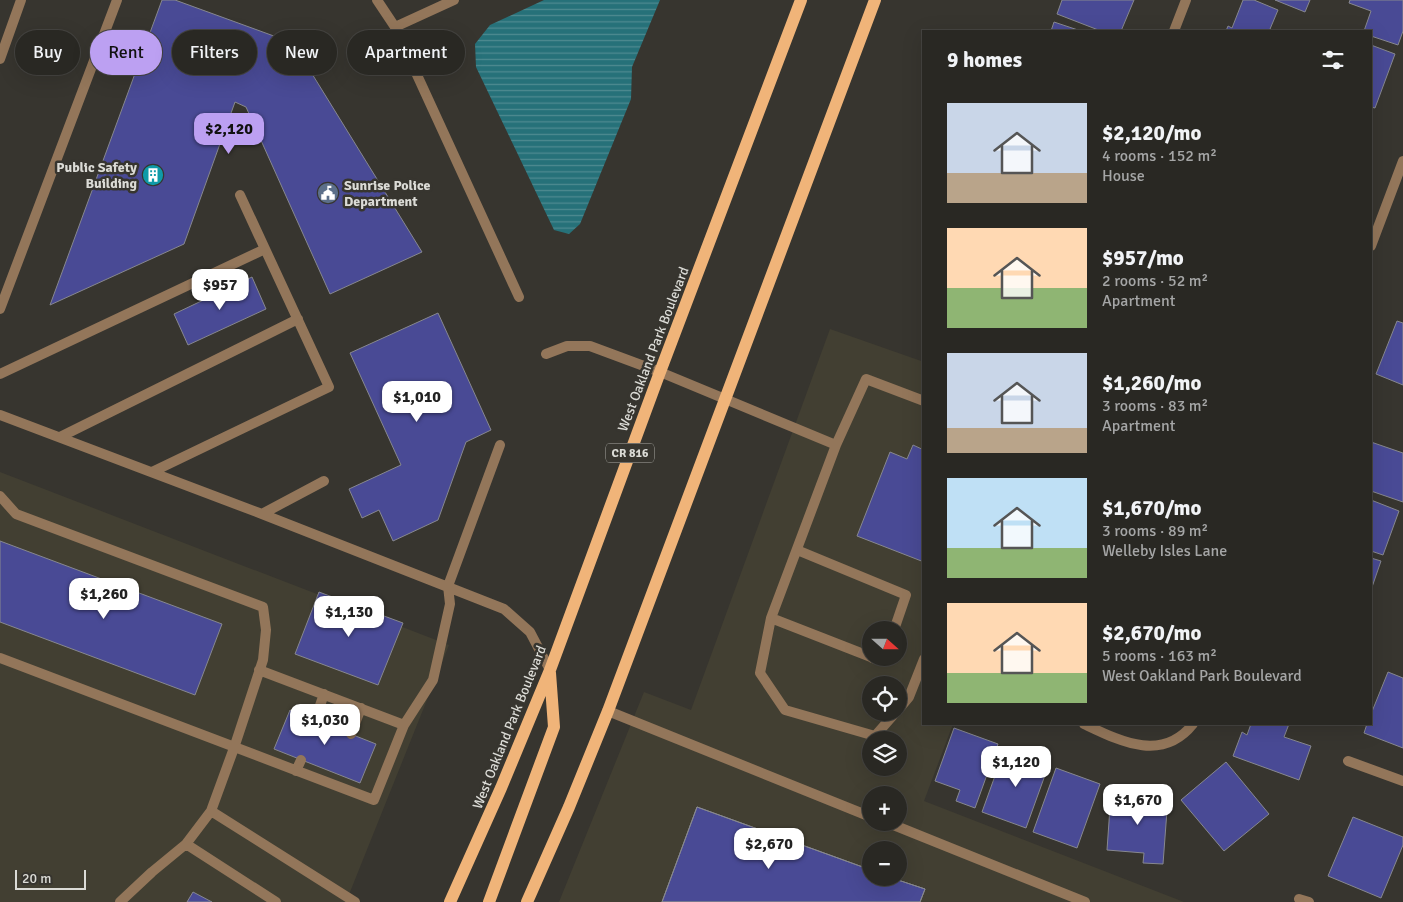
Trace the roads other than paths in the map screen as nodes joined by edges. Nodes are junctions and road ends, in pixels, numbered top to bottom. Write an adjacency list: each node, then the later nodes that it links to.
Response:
1 (21, 0): 10 (street)
2 (117, 0): 16 (street)
3 (377, 0): 8 (street)
4 (454, 0): 8 (street)
5 (801, 0): 19 (main road, West Oakland Park Boulevard / CR 816)
6 (875, 0): 21 (main road)
7 (1186, 0): 9 (street)
8 (395, 27): 15 (street)
9 (1174, 30)
10 (0, 59)
11 (1403, 161): 13 (street)
12 (240, 195): 14 (street)
13 (1372, 243)
14 (265, 248): 17 (street); 20 (street)
15 (519, 297)
16 (0, 310)
17 (298, 319): 24 (street); 27 (street)
18 (546, 354): 19 (street)
19 (660, 372): 21 (street); 39 (main road, West Oakland Park Boulevard / CR 816)
20 (0, 374)
21 (724, 399): 26 (street); 43 (main road)
22 (922, 400): 26 (street)
23 (0, 415): 24 (street)
24 (60, 437): 27 (street)
25 (500, 445): 32 (street)
26 (836, 445): 31 (street)
27 (152, 472): 30 (street)
28 (324, 481): 30 (street)
29 (0, 496): 38 (street)
30 (262, 514): 32 (street)
31 (797, 550): 33 (street); 34 (street)
32 (448, 586): 39 (street); 46 (street)
33 (771, 618): 35 (street); 45 (street)
34 (897, 621)
35 (862, 653)
36 (0, 658): 50 (street)
37 (922, 664): 41 (street)
38 (259, 670): 40 (street); 50 (street)
39 (550, 670): 65 (main road, West Oakland Park Boulevard / CR 816); 66 (main road)
40 (324, 694): 42 (street); 44 (street)
41 (907, 699)
42 (361, 708): 46 (street); 49 (street)
43 (608, 711): 58 (street); 67 (main road)
44 (315, 720)
45 (888, 721)
46 (404, 725): 56 (street)
47 (1086, 725): 48 (street)
48 (1192, 725)
49 (351, 734)
50 (234, 748): 53 (street); 57 (street)
51 (300, 760): 53 (street)
52 (1348, 760): 55 (street)
53 (296, 771): 56 (street)
54 (336, 774): 56 (street)
55 (1403, 781)
56 (332, 785)
57 (211, 811): 60 (street); 64 (street)
58 (862, 813)
59 (907, 831): 61 (street)
60 (186, 844): 62 (street); 63 (street)
61 (1067, 899): 68 (street)
62 (120, 902)
63 (276, 902)
64 (355, 902)
65 (450, 902)
66 (489, 902)
67 (526, 902)
68 (1085, 902)

